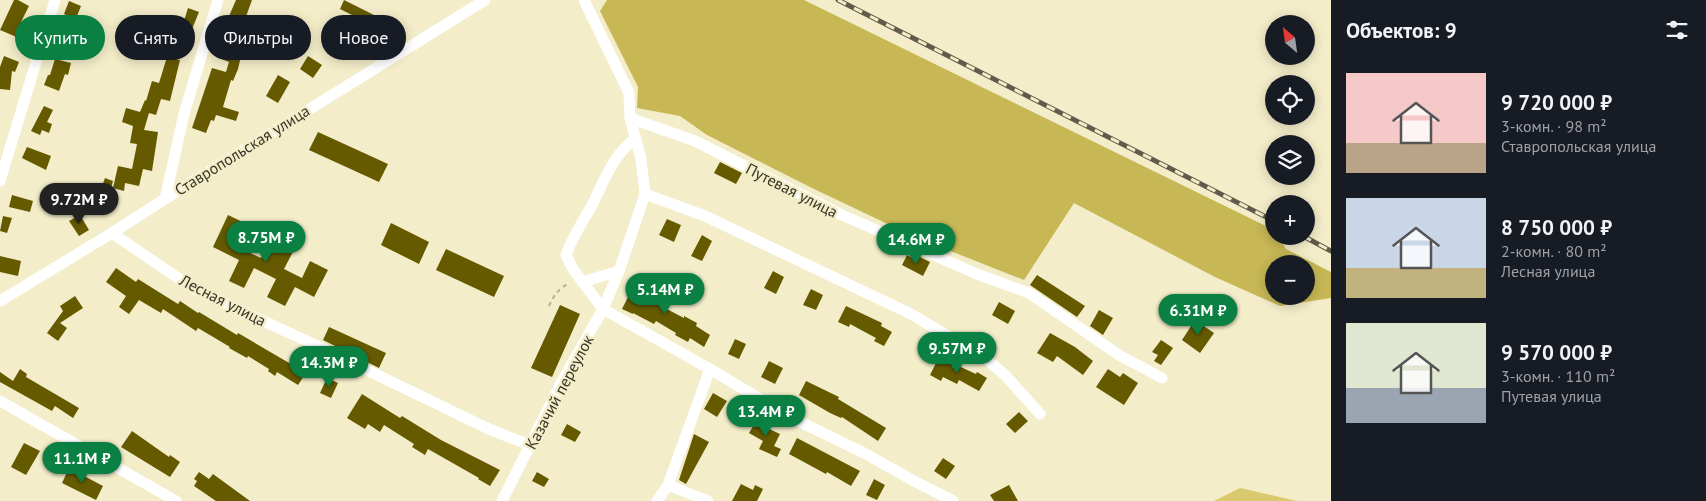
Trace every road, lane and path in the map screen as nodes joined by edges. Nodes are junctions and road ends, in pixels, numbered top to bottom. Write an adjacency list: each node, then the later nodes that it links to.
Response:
1 (55, 0): 8 (street)
2 (218, 0): 10 (street)
3 (485, 0): 5 (street, Ставропольская улица)
4 (584, 0): 6 (street, Казачий переулок)
5 (470, 4): 10 (street, Ставропольская улица)
6 (630, 118): 7 (street, Казачий переулок); 18 (street, Путевая улица)
7 (635, 139): 9 (street, Казачий переулок); 13 (street)
8 (0, 181)
9 (645, 194): 12 (street, Казачий переулок); 20 (street)
10 (165, 198): 11 (street, Ставропольская улица)
11 (112, 234): 14 (street, Ставропольская улица); 21 (street, Лесная улица)
12 (619, 271): 13 (street); 16 (street, Казачий переулок)
13 (582, 282): 15 (path); 16 (street)
14 (0, 301)
15 (549, 306)
16 (603, 309): 17 (street); 21 (street, Казачий переулок)
17 (710, 369): 22 (street); 27 (street)
18 (1162, 378)
19 (0, 401): 23 (street)
20 (1040, 414)
21 (530, 445): 24 (street, Казачий переулок)
22 (668, 485): 25 (street); 26 (street)
23 (176, 501)
24 (502, 501)
25 (657, 501)
26 (708, 501)
27 (953, 501)

